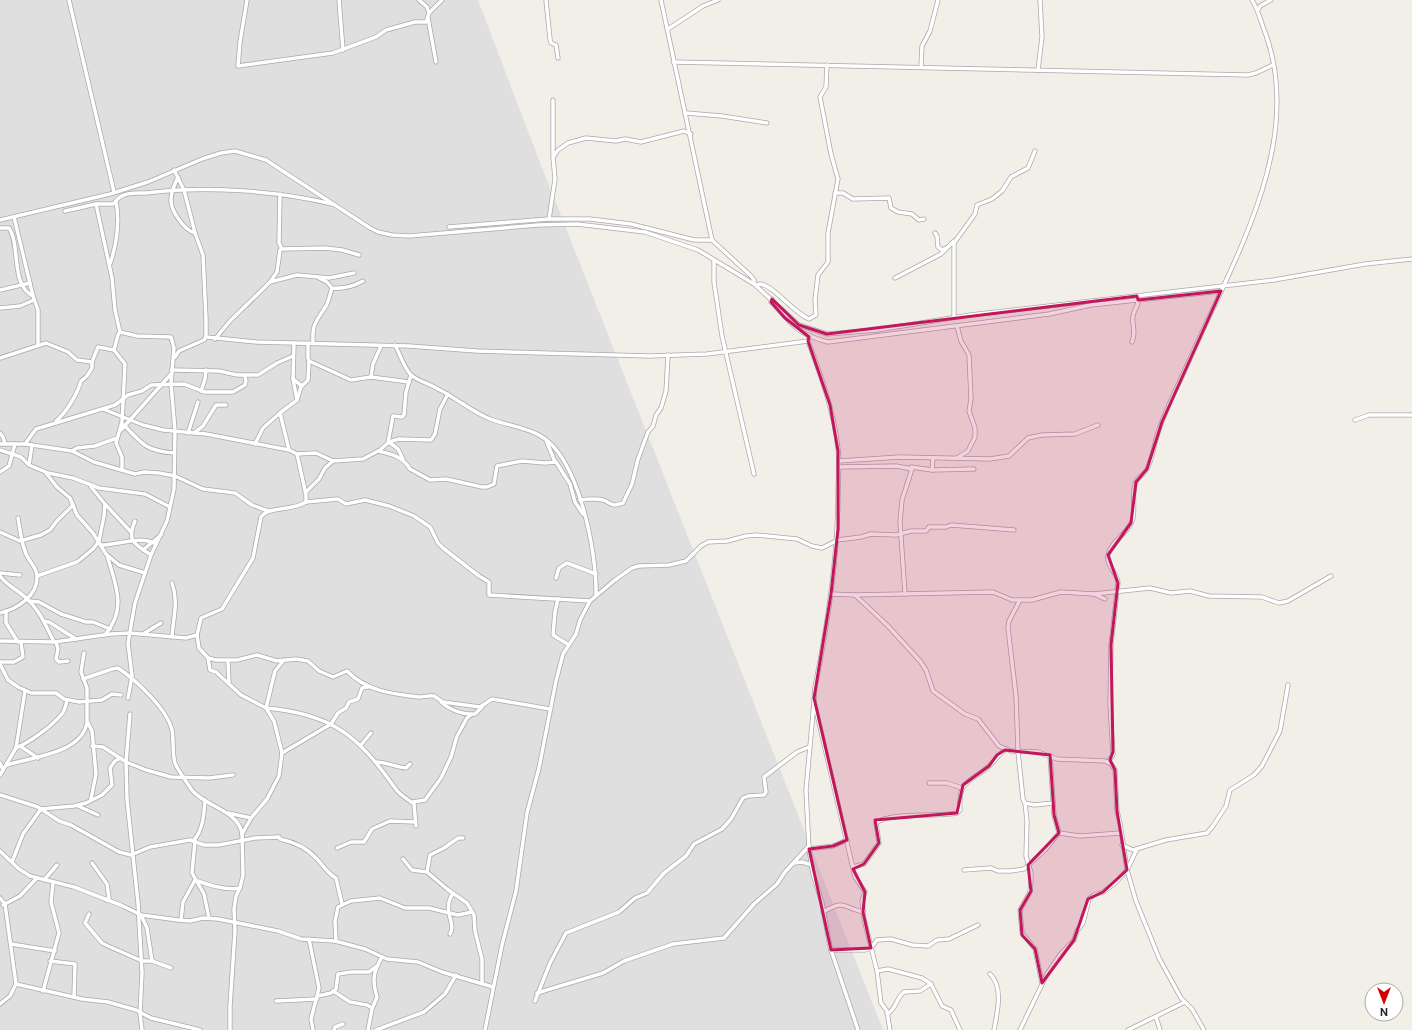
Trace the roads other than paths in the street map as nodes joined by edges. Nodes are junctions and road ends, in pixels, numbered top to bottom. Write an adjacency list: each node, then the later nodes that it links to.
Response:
1 (69, 0): 34 (street)
2 (247, 0): 16 (street)
3 (339, 0): 16 (street)
4 (419, 0): 14 (street)
5 (442, 0): 14 (street)
6 (546, 0): 17 (street)
7 (661, 0): 15 (street)
8 (718, 0): 15 (street)
9 (938, 0): 22 (street)
10 (1040, 0): 23 (street)
11 (1252, 0): 13 (street)
12 (1271, 0): 13 (street)
13 (1258, 10): 21 (street)
14 (429, 15): 16 (street); 18 (street)
15 (668, 29): 19 (street)
16 (343, 50)
17 (558, 58)
18 (436, 62)
19 (674, 62): 20 (street); 25 (street)
20 (827, 65): 22 (street); 35 (street)
21 (1273, 65): 23 (street); 70 (street)
22 (921, 67): 23 (street)
23 (1038, 70)
24 (553, 100): 29 (street)
25 (686, 113): 26 (street); 27 (street)
26 (767, 123)
27 (691, 134): 29 (street); 49 (street)
28 (1035, 151): 50 (street)
29 (554, 157): 42 (street)
30 (174, 170): 31 (street); 34 (street); 39 (street)
31 (178, 178): 32 (street); 33 (street)
32 (172, 190): 33 (street); 37 (street); 47 (street)
33 (184, 190): 36 (street); 47 (street)
34 (114, 192): 41 (street)
35 (835, 193): 43 (street); 68 (street)
36 (280, 194): 39 (street); 52 (street)
37 (116, 201): 38 (street); 59 (street)
38 (96, 204): 40 (street); 59 (street)
39 (334, 204): 54 (street)
40 (64, 211)
41 (14, 217): 44 (street); 67 (street)
42 (549, 218): 45 (street); 51 (street)
43 (924, 219)
44 (0, 220)
45 (449, 227)
46 (0, 228): 69 (street)
47 (194, 233): 82 (street)
48 (934, 233): 53 (street)
49 (712, 240): 51 (street); 68 (street)
50 (955, 240): 53 (street); 55 (street)
51 (701, 241): 54 (street)
52 (282, 248): 56 (street); 60 (street)
53 (948, 248): 55 (street); 63 (street)
54 (696, 249): 58 (street)
55 (954, 250): 79 (street)
56 (359, 255)
57 (1412, 259): 70 (street)
58 (714, 260): 68 (street); 93 (street)
59 (110, 265): 81 (street)
60 (276, 273): 64 (street); 66 (street)
61 (354, 273): 62 (street)
62 (316, 276): 64 (street); 71 (street)
63 (895, 278)
64 (284, 279): 66 (street)
65 (363, 281): 71 (street)
66 (270, 282): 83 (street)
67 (30, 283): 69 (street); 74 (street)
68 (755, 284): 76 (street)
69 (23, 285): 72 (street); 74 (street)
70 (1224, 285): 73 (street); 75 (street)
71 (332, 288): 88 (street)
72 (0, 290)
73 (1221, 291): 75 (street); 198 (street)
74 (33, 296): 77 (street)
75 (1138, 298): 79 (street); 80 (street); 85 (street)
76 (772, 299): 79 (street); 84 (street)
77 (34, 300): 78 (street); 89 (street)
78 (0, 308)
79 (954, 318)
80 (958, 326): 84 (street); 148 (street)
81 (120, 332): 92 (street); 97 (street)
82 (206, 338): 83 (street); 97 (street)
83 (215, 339): 86 (street)
84 (808, 339): 93 (street); 150 (street)
85 (1132, 342)
86 (294, 343): 87 (street); 95 (street)
87 (308, 343): 88 (street); 98 (street)
88 (313, 343): 91 (street)
89 (38, 344): 96 (street); 99 (street)
90 (395, 345): 91 (street); 94 (street); 102 (street)
91 (381, 346): 104 (street)
92 (114, 350): 99 (street); 112 (street)
93 (726, 352): 94 (street); 161 (street)
94 (668, 355): 167 (street)
95 (293, 356): 103 (street); 105 (street)
96 (0, 358)
97 (174, 358): 101 (street)
98 (309, 361): 104 (street); 109 (street)
99 (92, 362): 122 (street)
100 (206, 370): 101 (street); 103 (street); 110 (street)
101 (172, 371): 107 (street); 108 (street)
102 (411, 375): 106 (street); 111 (street)
103 (245, 376): 110 (street)
104 (371, 377): 106 (street)
105 (293, 379): 109 (street); 113 (street)
106 (409, 382): 133 (street)
107 (171, 383): 108 (street); 110 (street); 127 (street)
108 (162, 384): 112 (street); 120 (street)
109 (302, 386): 113 (street)
110 (201, 391)
111 (448, 394): 132 (street); 133 (street)
112 (123, 398): 116 (street); 119 (street)
113 (297, 400): 117 (street)
114 (198, 402): 128 (street)
115 (226, 404): 130 (street)
116 (102, 409): 119 (street); 122 (street)
117 (280, 413): 138 (street); 141 (street)
118 (1412, 415): 121 (street)
119 (122, 417): 120 (street); 123 (street)
120 (131, 420): 125 (street); 127 (street)
121 (1355, 420)
122 (53, 422): 137 (street)
123 (122, 422): 125 (street); 126 (street)
124 (1098, 425): 148 (street)
125 (125, 426): 126 (street); 144 (street)
126 (120, 430): 131 (street)
127 (175, 431): 128 (street); 144 (street)
128 (188, 432): 130 (street)
129 (0, 433): 135 (street)
130 (194, 433): 138 (street)
131 (117, 438): 142 (street); 156 (street)
132 (546, 440): 152 (street); 167 (street)
133 (389, 442): 143 (street); 149 (street)
134 (0, 444): 135 (street)
135 (5, 444): 136 (street)
136 (15, 444): 137 (street); 145 (street)
137 (25, 444): 139 (street)
138 (255, 444): 141 (street)
139 (32, 445): 142 (street); 153 (street)
140 (0, 450): 145 (street)
141 (289, 450): 146 (street)
142 (72, 451): 156 (street)
143 (378, 451): 149 (street); 151 (street)
144 (174, 453): 162 (street)
145 (14, 454): 153 (street); 159 (street)
146 (296, 454): 151 (street); 166 (street)
147 (933, 458): 148 (street); 150 (street); 158 (street)
148 (955, 458)
149 (403, 460): 152 (street)
150 (839, 461): 154 (street)
151 (333, 462): 166 (street)
152 (555, 462): 173 (street)
153 (29, 465): 160 (street)
154 (839, 467): 155 (street); 184 (street)
155 (910, 467): 158 (street); 179 (street)
156 (122, 469): 162 (street)
157 (974, 469): 158 (street)
158 (932, 470)
159 (0, 472)
160 (45, 472): 163 (street); 170 (street)
161 (754, 474)
162 (175, 476): 171 (street); 172 (street)
163 (89, 485): 164 (street); 165 (street)
164 (99, 488): 165 (street); 171 (street)
165 (94, 490): 169 (street)
166 (306, 492): 168 (street)
167 (580, 500): 173 (street)
168 (306, 502): 172 (street); 204 (street)
169 (105, 504): 178 (street); 185 (street)
170 (73, 505): 181 (street); 185 (street)
171 (170, 507): 180 (street)
172 (268, 511): 217 (street)
173 (584, 515): 192 (street)
174 (18, 518): 181 (street)
175 (135, 521): 178 (street)
176 (1014, 530): 179 (street)
177 (0, 532): 181 (street)
178 (131, 532): 182 (street)
179 (900, 534): 184 (street); 200 (street)
180 (161, 535): 183 (street); 186 (street)
181 (22, 540): 194 (street)
182 (132, 541): 183 (street); 185 (street); 187 (street)
183 (152, 541): 186 (street); 187 (street)
184 (837, 541): 199 (street); 202 (street)
185 (100, 543): 188 (street); 194 (street)
186 (156, 544): 189 (street)
187 (143, 550): 189 (street)
188 (106, 554): 190 (street); 213 (street)
189 (151, 555): 190 (street)
190 (145, 573): 214 (street)
191 (0, 574): 193 (street); 206 (street)
192 (596, 574): 196 (street); 202 (street)
193 (20, 575)
194 (37, 576): 206 (street)
195 (1331, 576): 198 (street)
196 (556, 578)
197 (172, 583): 218 (street)
198 (1116, 591): 201 (street); 263 (street)
199 (831, 594): 203 (street); 241 (street)
200 (905, 594): 203 (street); 207 (street)
201 (1094, 594): 205 (street); 207 (street)
202 (596, 595): 208 (street)
203 (855, 595): 254 (street)
204 (558, 599): 208 (street); 223 (street)
205 (1105, 599)
206 (29, 600): 209 (street); 211 (street); 213 (street)
207 (1020, 600): 255 (street)
208 (590, 601): 223 (street)
209 (6, 611): 210 (street); 221 (street)
210 (0, 613)
211 (43, 621): 219 (street); 222 (street)
212 (161, 624): 215 (street)
213 (110, 629): 216 (street)
214 (129, 633): 215 (street); 216 (street); 231 (street)
215 (143, 634): 218 (street)
216 (105, 635): 219 (street)
217 (197, 635): 218 (street); 225 (street)
218 (172, 637)
219 (76, 639): 222 (street)
220 (0, 641): 221 (street)
221 (19, 642): 222 (street); 229 (street)
222 (55, 642): 228 (street)
223 (569, 645): 244 (street)
224 (84, 652): 230 (street)
225 (208, 658): 227 (street); 232 (street)
226 (284, 660): 227 (street); 234 (street); 243 (street)
227 (228, 661): 232 (street)
228 (68, 662)
229 (0, 663): 235 (street)
230 (83, 679): 231 (street); 239 (street)
231 (132, 680): 237 (street); 269 (street)
232 (229, 685): 243 (street)
233 (1288, 685): 293 (street)
234 (368, 687): 240 (street); 248 (street)
235 (25, 691): 238 (street); 252 (street)
236 (120, 695): 239 (street)
237 (128, 698)
238 (67, 700): 239 (street); 252 (street)
239 (88, 701): 247 (street)
240 (440, 701): 242 (street); 246 (street)
241 (814, 701): 253 (street); 288 (street)
242 (482, 707): 244 (street); 246 (street)
243 (266, 708): 248 (street); 256 (street)
244 (550, 709): 347 (street)
245 (130, 714): 261 (street)
246 (472, 714): 275 (street)
247 (87, 723): 251 (street); 258 (street)
248 (331, 724): 250 (street); 256 (street)
249 (371, 733): 250 (street)
250 (361, 745): 262 (street)
251 (92, 746): 259 (street); 273 (street)
252 (18, 747): 258 (street); 265 (street)
253 (809, 747): 291 (street); 350 (street)
254 (1005, 750): 255 (street); 271 (street)
255 (1018, 752): 257 (street); 276 (street)
256 (282, 754): 282 (street)
257 (1050, 756): 263 (street); 277 (street)
258 (38, 758): 265 (street)
259 (121, 758): 261 (street); 273 (street)
260 (0, 762): 266 (street)
261 (126, 762): 269 (street); 295 (street)
262 (376, 762): 264 (street); 275 (street)
263 (1108, 762): 284 (street)
264 (410, 764)
265 (7, 765): 266 (street)
266 (3, 770): 267 (street)
267 (0, 775)
268 (234, 775): 269 (street)
269 (184, 776): 274 (street)
270 (929, 783): 271 (street)
271 (962, 788): 303 (street)
272 (0, 795): 279 (street)
273 (91, 799): 278 (street)
274 (205, 800): 280 (street); 289 (street)
275 (412, 802): 292 (street)
276 (1025, 803): 277 (street); 302 (street)
277 (1053, 803): 283 (street)
278 (78, 806): 279 (street); 281 (street)
279 (41, 809): 295 (street); 297 (street)
280 (228, 813): 282 (street); 285 (street)
281 (98, 816)
282 (251, 818): 285 (street)
283 (1059, 832): 284 (street); 302 (street)
284 (1121, 832): 290 (street)
285 (242, 834): 287 (street)
286 (463, 838): 306 (street)
287 (242, 840): 289 (street); 311 (street); 316 (street)
288 (847, 840): 291 (street); 303 (street)
289 (195, 841): 295 (street); 309 (street)
290 (1122, 845): 293 (street); 305 (street)
291 (809, 847): 299 (street); 301 (street)
292 (337, 848)
293 (1137, 849): 305 (street)
294 (0, 851): 297 (street)
295 (134, 854): 321 (street)
296 (402, 858): 306 (street)
297 (12, 862): 307 (street)
298 (92, 863): 314 (street)
299 (792, 864): 301 (street); 350 (street)
300 (57, 865): 308 (street)
301 (812, 865): 318 (street)
302 (1028, 865): 304 (street); 344 (street)
303 (853, 867): 319 (street)
304 (964, 870)
305 (1127, 870): 344 (street); 355 (street)
306 (427, 872): 312 (street)
307 (36, 878): 308 (street); 315 (street)
308 (44, 880): 310 (street)
309 (195, 880): 311 (street); 323 (street); 324 (street)
310 (53, 883): 314 (street); 333 (street)
311 (240, 888): 325 (street)
312 (452, 893): 317 (street); 322 (street)
313 (0, 898): 315 (street)
314 (106, 900): 321 (street)
315 (4, 904): 330 (street)
316 (342, 904): 322 (street); 329 (street)
317 (472, 912): 322 (street); 343 (street)
318 (823, 912): 319 (street); 332 (street)
319 (863, 912): 331 (street)
320 (89, 914): 335 (street)
321 (140, 914): 324 (street); 335 (street); 336 (street)
322 (448, 914): 327 (street)
323 (209, 918): 324 (street); 325 (street)
324 (181, 920)
325 (234, 922): 328 (street); 366 (street)
326 (978, 925): 331 (street)
327 (450, 934)
328 (309, 940): 329 (street); 352 (street)
329 (336, 941): 334 (street)
330 (10, 944): 333 (street); 345 (street)
331 (871, 948): 332 (street); 340 (street)
332 (831, 950): 372 (street)
333 (55, 951): 337 (street)
334 (382, 957): 338 (street); 342 (street)
335 (142, 961): 336 (street); 358 (street)
336 (152, 961): 339 (street)
337 (50, 962): 349 (street); 351 (street)
338 (377, 966): 348 (street); 357 (street)
339 (171, 968)
340 (878, 969): 346 (street); 359 (street)
341 (990, 974): 375 (street)
342 (456, 975): 343 (street); 370 (street)
343 (482, 983): 347 (street)
344 (1042, 983): 376 (street)
345 (16, 984): 349 (street); 356 (street)
346 (931, 984): 359 (street); 374 (street)
347 (493, 987): 371 (street)
348 (333, 991): 352 (street); 357 (street)
349 (43, 992): 351 (street)
350 (537, 994): 354 (street)
351 (74, 997): 358 (street)
352 (318, 998): 353 (street); 367 (street)
353 (276, 1001)
354 (535, 1001)
355 (1185, 1002): 360 (street); 379 (street)
356 (0, 1004)
357 (372, 1008): 369 (street)
358 (140, 1013): 362 (street); 363 (street)
359 (887, 1014): 373 (street)
360 (1156, 1017): 377 (street); 378 (street)
361 (344, 1024): 368 (street)
362 (178, 1025): 364 (street); 365 (street)
363 (142, 1030)
364 (180, 1030)
365 (198, 1030)
366 (230, 1030)
367 (313, 1030)
368 (334, 1030)
369 (368, 1030)
370 (376, 1030)
371 (484, 1030)
372 (858, 1030)
373 (890, 1030)
374 (960, 1030)
375 (994, 1030)
376 (1020, 1030)
377 (1128, 1030)
378 (1160, 1030)
379 (1204, 1030)

